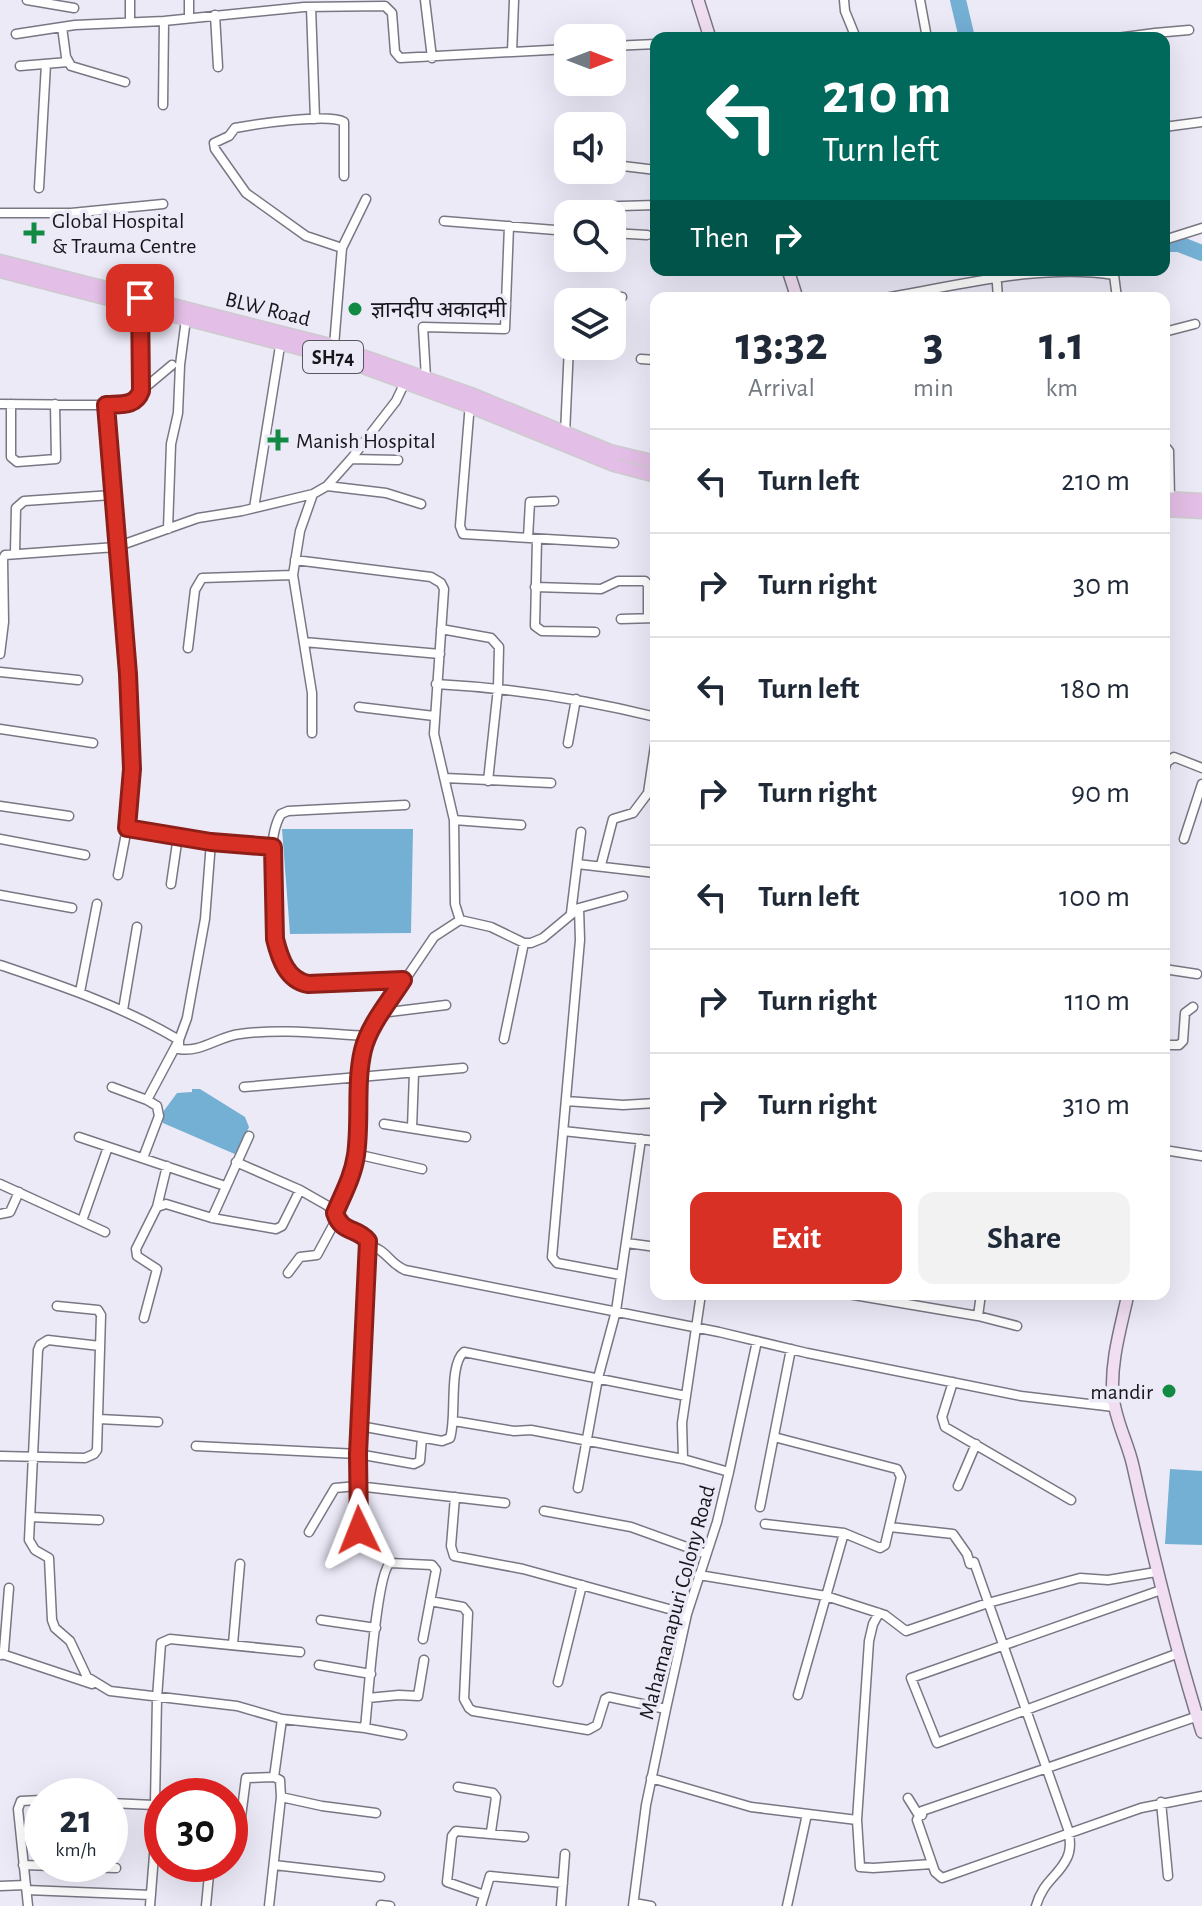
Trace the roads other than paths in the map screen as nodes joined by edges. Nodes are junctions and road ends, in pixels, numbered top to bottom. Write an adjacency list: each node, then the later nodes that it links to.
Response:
1 (27, 0): 10 (street)
2 (130, 0): 16 (street)
3 (189, 0): 15 (street)
4 (246, 0): 13 (street)
5 (425, 0): 30 (street)
6 (514, 0): 29 (street)
7 (698, 0): 21 (street)
8 (844, 0): 22 (street)
9 (920, 0): 23 (street)
10 (74, 4): 18 (street)
11 (355, 4): 12 (street); 30 (street)
12 (306, 5): 13 (street); 37 (street)
13 (246, 12): 14 (street)
14 (215, 15): 15 (street); 34 (street)
15 (189, 17): 17 (street)
16 (130, 21): 17 (street); 18 (street)
17 (164, 21): 36 (street)
18 (75, 25): 19 (street)
19 (62, 27): 25 (street); 31 (street)
20 (1189, 30): 24 (street)
21 (708, 32)
22 (854, 32)
23 (926, 32)
24 (1170, 33)
25 (16, 34)
26 (650, 44): 27 (street)
27 (626, 45)
28 (554, 50): 29 (street)
29 (512, 52): 30 (street)
30 (432, 58)
31 (68, 62): 32 (street); 35 (street)
32 (46, 64): 33 (street); 43 (street)
33 (20, 66)
34 (218, 67)
35 (125, 82)
36 (163, 105)
37 (315, 119): 42 (street); 56 (street)
38 (1202, 122): 39 (street)
39 (1170, 126)
40 (626, 166): 41 (street)
41 (650, 169)
42 (344, 176)
43 (39, 188)
44 (366, 199): 56 (street)
45 (163, 204): 48 (street)
46 (650, 205): 47 (street)
47 (626, 206)
48 (0, 213)
49 (444, 221): 50 (street)
50 (509, 226): 52 (street); 72 (street)
51 (1202, 228): 55 (street)
52 (554, 230)
53 (626, 234): 54 (street)
54 (647, 235)
55 (1170, 238)
56 (342, 248): 66 (street)
57 (0, 261): 61 (main road, BLW Road / SH74)
58 (0, 271): 61 (main road, SH74)
59 (987, 276): 60 (street)
60 (912, 292)
61 (139, 302): 62 (main road, SH74); 65 (main road, BLW Road / SH74); 73 (street)
62 (186, 319): 65 (main road, SH74); 94 (street)
63 (1195, 324): 64 (street)
64 (1170, 330)
65 (282, 337): 66 (main road, BLW Road / SH74); 71 (main road, SH74); 92 (street)
66 (334, 346): 71 (main road, BLW Road / SH74)
67 (641, 359): 69 (street)
68 (568, 360): 79 (street)
69 (650, 360)
70 (172, 365): 73 (street)
71 (407, 376): 72 (main road, BLW Road / SH74); 74 (main road, SH74); 80 (street)
72 (426, 378): 74 (main road, BLW Road / SH74)
73 (141, 391): 78 (street)
74 (470, 400): 79 (main road, BLW Road / SH74); 83 (main road, SH74); 95 (street)
75 (0, 404): 76 (street)
76 (11, 404): 77 (street); 77 (street)
77 (55, 404): 78 (street)
78 (106, 405): 86 (street)
79 (565, 434): 82 (main road, BLW Road / SH74)
80 (351, 459): 81 (street); 84 (street)
81 (398, 460)
82 (650, 461)
83 (650, 474)
84 (327, 486): 85 (street); 91 (street)
85 (313, 494): 92 (street); 100 (street)
86 (112, 495): 97 (street); 98 (street)
87 (1202, 500): 89 (main road)
88 (554, 501): 95 (street)
89 (1170, 502)
90 (1170, 503): 93 (main road)
91 (421, 504)
92 (254, 508): 94 (street)
93 (1202, 512)
94 (168, 529): 97 (street)
95 (532, 539): 96 (street); 102 (street)
96 (614, 543)
97 (116, 547): 98 (street); 136 (street)
98 (15, 553): 99 (street)
99 (3, 555): 110 (street)
100 (295, 560): 101 (street); 106 (street)
101 (293, 575): 108 (street); 109 (street)
102 (535, 587): 103 (street); 107 (street)
103 (650, 602)
104 (650, 618): 105 (street)
105 (621, 619)
106 (441, 629): 111 (street); 115 (street)
107 (595, 632)
108 (304, 642): 111 (street); 121 (street)
109 (188, 648)
110 (0, 652)
111 (440, 654): 114 (street)
112 (0, 672): 113 (street)
113 (78, 680)
114 (436, 684): 115 (street); 118 (street)
115 (498, 688): 116 (street); 128 (street)
116 (576, 699): 119 (street); 123 (street)
117 (359, 707): 118 (street)
118 (434, 716): 126 (street)
119 (650, 716)
120 (0, 729): 122 (street)
121 (312, 733)
122 (93, 743)
123 (568, 743)
124 (1170, 760): 125 (street)
125 (1202, 768)
126 (445, 778): 128 (street); 134 (street)
127 (650, 780): 145 (street)
128 (488, 781): 129 (street)
129 (551, 783)
130 (1202, 784): 140 (street)
131 (405, 805): 142 (street)
132 (0, 806): 133 (street)
133 (69, 816)
134 (454, 820): 135 (street); 154 (street)
135 (521, 825)
136 (127, 828): 138 (street); 147 (street)
137 (581, 832): 144 (street)
138 (178, 836): 141 (street); 148 (street)
139 (0, 839): 143 (street)
140 (1184, 839)
141 (211, 842): 142 (street); 168 (street)
142 (273, 847): 160 (street)
143 (85, 855)
144 (577, 864): 145 (street); 153 (street)
145 (601, 865): 146 (street)
146 (650, 872)
147 (118, 875)
148 (171, 884)
149 (0, 895): 152 (street)
150 (623, 896): 153 (street)
151 (97, 904): 161 (street)
152 (72, 908)
153 (575, 910): 156 (street); 176 (street)
154 (460, 920): 156 (street); 160 (street)
155 (137, 927): 164 (street)
156 (524, 943): 167 (street)
157 (0, 961): 161 (street)
158 (1170, 970): 159 (street)
159 (1197, 974)
160 (403, 980): 165 (street)
161 (80, 992): 164 (street)
162 (446, 1005): 165 (street)
163 (1193, 1007): 169 (street)
164 (123, 1010): 168 (street)
165 (381, 1013): 166 (street)
166 (367, 1036): 168 (street); 172 (street)
167 (504, 1039)
168 (179, 1040): 175 (street)
169 (1170, 1045)
170 (463, 1068): 171 (street)
171 (414, 1073): 172 (street); 179 (street)
172 (359, 1078): 174 (street); 188 (street)
173 (112, 1087): 175 (street)
174 (244, 1087)
175 (147, 1100): 190 (street)
176 (566, 1101): 177 (street); 180 (street)
177 (650, 1103)
178 (384, 1124): 179 (street)
179 (412, 1128): 183 (street)
180 (563, 1131): 184 (street); 208 (street)
181 (249, 1136): 191 (street)
182 (79, 1137): 186 (street)
183 (466, 1137)
184 (641, 1139): 185 (street); 204 (street)
185 (650, 1140)
186 (108, 1147): 190 (street); 202 (street)
187 (1170, 1151): 189 (street)
188 (356, 1154): 193 (street); 200 (street)
189 (1202, 1156)
190 (143, 1158): 192 (street)
191 (236, 1162): 195 (street); 196 (street)
192 (167, 1166): 195 (street); 198 (street)
193 (422, 1169)
194 (0, 1184): 197 (street)
195 (225, 1186): 201 (street)
196 (300, 1190): 200 (street); 201 (street)
197 (19, 1192): 199 (street); 202 (street)
198 (157, 1207): 201 (street); 216 (street)
199 (0, 1214)
200 (336, 1215): 205 (street); 207 (street)
201 (212, 1218)
202 (82, 1221): 203 (street)
203 (105, 1232)
204 (627, 1243): 206 (street); 208 (street)
205 (368, 1245): 214 (street); 229 (street)
206 (650, 1246)
207 (288, 1273)
208 (621, 1275): 214 (street)
209 (700, 1300): 218 (street, Mahamanapuri Colony Road)
210 (900, 1300): 215 (street)
211 (980, 1300): 215 (street)
212 (1127, 1300): 225 (street)
213 (57, 1306): 220 (street)
214 (616, 1311): 218 (street); 222 (street)
215 (978, 1316): 217 (street)
216 (144, 1318)
217 (1017, 1326)
218 (696, 1328): 219 (street); 224 (street, Mahamanapuri Colony Road)
219 (757, 1341): 221 (street); 239 (street)
220 (100, 1346): 226 (street); 237 (street)
221 (791, 1349): 223 (street); 230 (street)
222 (598, 1378): 224 (street); 227 (street); 232 (street)
223 (953, 1382): 225 (street); 233 (street)
224 (686, 1396): 238 (street, Mahamanapuri Colony Road)
225 (1114, 1407): 257 (street)
226 (99, 1419): 228 (street); 237 (street)
227 (454, 1421): 231 (street); 232 (street)
228 (158, 1422)
229 (360, 1426): 231 (street); 235 (street)
230 (774, 1437): 246 (street); 251 (street)
231 (422, 1438): 235 (street)
232 (588, 1441): 238 (street); 242 (street)
233 (976, 1444): 241 (street); 244 (street)
234 (196, 1446): 235 (street)
235 (358, 1454): 240 (street)
236 (0, 1456): 237 (street)
237 (33, 1457): 248 (street)
238 (683, 1459): 239 (street, Mahamanapuri Colony Road)
239 (729, 1472): 255 (street, Mahamanapuri Colony Road)
240 (357, 1486): 243 (street); 252 (street); 253 (street)
241 (958, 1486)
242 (578, 1488)
243 (455, 1497): 245 (street); 259 (street)
244 (1071, 1500)
245 (505, 1503)
246 (760, 1507)
247 (544, 1511): 255 (street)
248 (30, 1517): 249 (street); 279 (street)
249 (99, 1520)
250 (765, 1524): 254 (street)
251 (890, 1527): 254 (street); 264 (street)
252 (359, 1530)
253 (309, 1532)
254 (844, 1533): 262 (street)
255 (706, 1554): 258 (street, Mahamanapuri Colony Road)
256 (240, 1564): 270 (street)
257 (1156, 1572): 261 (street); 264 (street)
258 (699, 1575): 262 (street); 266 (street, Mahamanapuri Colony Road)
259 (582, 1585): 266 (street); 278 (street)
260 (9, 1588): 274 (street)
261 (1161, 1590): 271 (street); 273 (street)
262 (826, 1596): 265 (street); 280 (street)
263 (430, 1601): 268 (street); 269 (street); 283 (street)
264 (988, 1603): 265 (street); 271 (street)
265 (879, 1613): 304 (street)
266 (687, 1614): 283 (street, Mahamanapuri Colony Road)
267 (321, 1620): 268 (street)
268 (376, 1628): 277 (street)
269 (423, 1639)
270 (233, 1644): 272 (street); 281 (street)
271 (1004, 1647): 284 (street); 284 (street)
272 (300, 1652)
273 (1179, 1653): 284 (street); 285 (street)
274 (1, 1654): 279 (street)
275 (424, 1660): 282 (street)
276 (319, 1665): 277 (street)
277 (371, 1674): 282 (street)
278 (558, 1682)
279 (100, 1687): 281 (street)
280 (798, 1695)
281 (157, 1698): 286 (street); 292 (street)
282 (368, 1698): 287 (street)
283 (666, 1709): 294 (street, Mahamanapuri Colony Road)
284 (1026, 1709): 290 (street)
285 (1200, 1716): 288 (street); 290 (street)
286 (282, 1719): 287 (street); 291 (street)
287 (365, 1728): 289 (street)
288 (1202, 1732)
289 (402, 1735)
290 (1046, 1769): 303 (street); 306 (street)
291 (274, 1777): 293 (street); 297 (street)
292 (155, 1778)
293 (246, 1778)
294 (651, 1778): 302 (street); 321 (street, Mahamanapuri Colony Road)
295 (458, 1787): 305 (street)
296 (1202, 1796): 300 (street)
297 (281, 1797): 301 (street); 311 (street)
298 (908, 1798): 303 (street)
299 (24, 1800): 310 (street)
300 (1161, 1802): 306 (street); 312 (street)
301 (376, 1813)
302 (807, 1814): 304 (street); 329 (street)
303 (920, 1814): 309 (street)
304 (857, 1820): 309 (street)
305 (491, 1832): 307 (street); 320 (street)
306 (1069, 1832): 309 (street); 330 (street)
307 (524, 1837)
308 (565, 1854): 316 (street)
309 (932, 1864)
310 (23, 1865): 318 (street)
311 (274, 1865): 313 (street); 325 (street)
312 (1168, 1876)
313 (380, 1877)
314 (151, 1882): 319 (street)
315 (208, 1882): 324 (street)
316 (563, 1883): 320 (street); 327 (street)
317 (0, 1886): 318 (street)
318 (26, 1888): 319 (street); 322 (street)
319 (151, 1895): 323 (street)
320 (484, 1895): 326 (street)
321 (633, 1904): 328 (street)
322 (28, 1906)
323 (150, 1906)
324 (206, 1906)
325 (269, 1906)
326 (481, 1906)
327 (561, 1906)
328 (651, 1906)
329 (787, 1906)
330 (1036, 1906)

